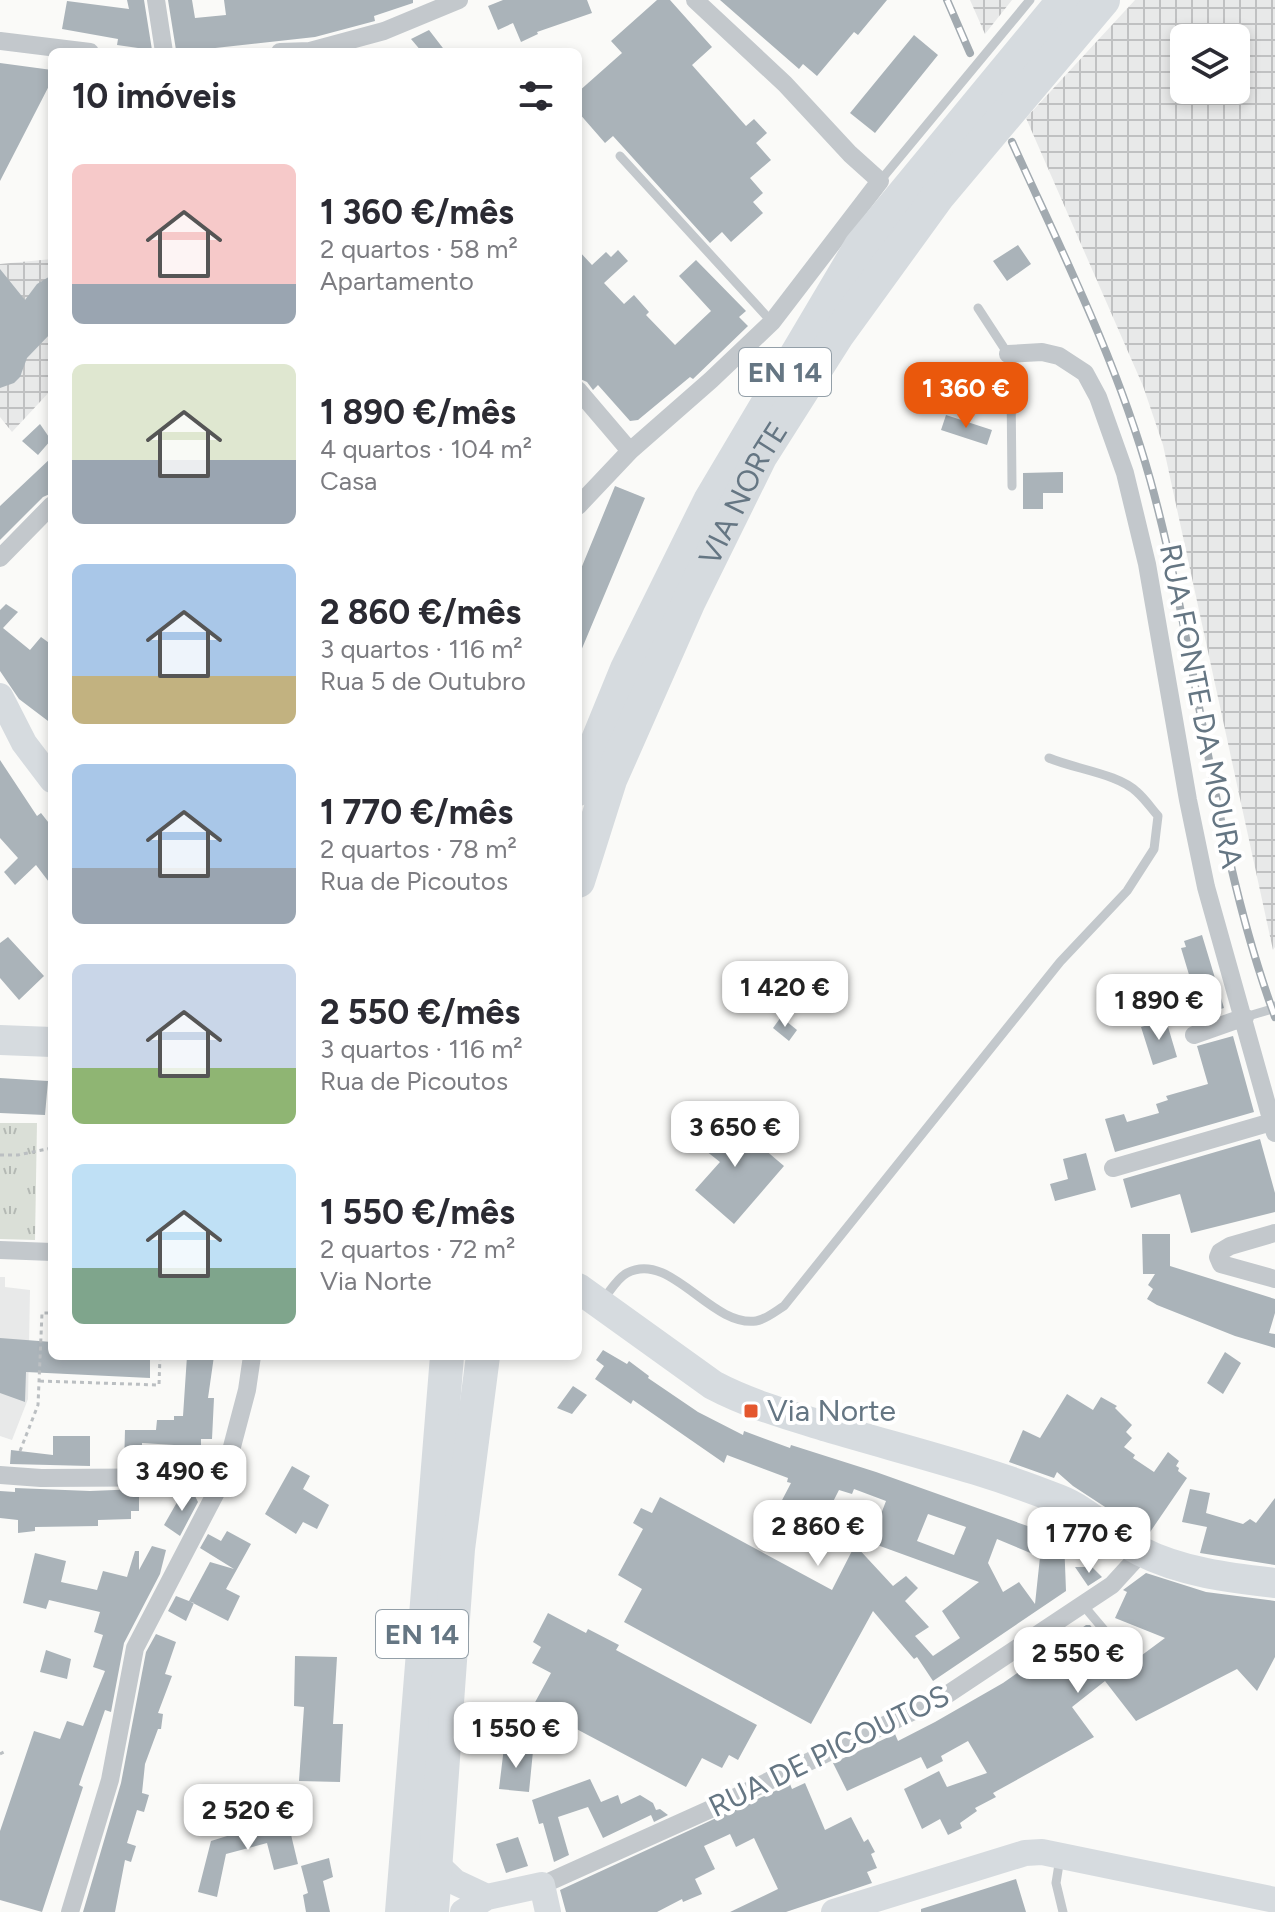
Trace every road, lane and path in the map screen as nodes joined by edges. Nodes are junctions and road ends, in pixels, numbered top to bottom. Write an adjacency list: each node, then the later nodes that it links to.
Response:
1 (156, 0): 9 (street)
2 (459, 0): 10 (street)
3 (695, 0): 12 (street)
4 (1030, 0): 12 (lane)
5 (1064, 0): 25 (highway, VIA NORTE / EN 14)
6 (1103, 0): 26 (highway, VIA NORTE / EN 14)
7 (0, 41): 8 (street)
8 (57, 48)
9 (163, 48)
10 (321, 48)
11 (620, 156): 14 (lane)
12 (880, 181): 14 (street)
13 (978, 308): 15 (lane)
14 (772, 322): 17 (street)
15 (1008, 354): 18 (lane); 28 (street, RUA FONTE DA MOURA)
16 (582, 395): 17 (street)
17 (630, 451): 19 (street)
18 (1012, 486)
19 (582, 502)
20 (48, 509): 21 (street)
21 (0, 558)
22 (0, 696): 24 (street)
23 (1049, 758): 40 (lane)
24 (48, 775)
25 (582, 779)
26 (582, 868)
27 (1275, 1006): 28 (lane)
28 (1245, 1017): 29 (street); 32 (street, RUA FONTE DA MOURA)
29 (1194, 1035)
30 (0, 1040): 31 (main road)
31 (48, 1042)
32 (1273, 1127): 35 (street)
33 (48, 1149): 34 (path)
34 (0, 1155)
35 (1113, 1168)
36 (1275, 1233): 39 (street)
37 (0, 1250): 38 (street)
38 (48, 1252)
39 (1275, 1279)
40 (589, 1296): 50 (main road)
41 (48, 1313): 46 (path)
42 (160, 1360): 46 (path)
43 (251, 1360): 49 (street)
44 (447, 1360): 60 (highway, EN 14)
45 (482, 1360): 55 (highway, EN 14)
46 (39, 1381): 47 (path)
47 (20, 1451)
48 (0, 1475): 49 (street)
49 (224, 1477): 59 (street)
50 (1138, 1550): 51 (main road); 52 (street, RUA DE PICOUTOS)
51 (1275, 1583)
52 (1083, 1605): 53 (lane); 56 (street, RUA DE PICOUTOS)
53 (1134, 1652)
54 (1060, 1855): 58 (street); 64 (street); 65 (lane)
55 (434, 1862): 57 (street); 61 (highway, EN 14)
56 (542, 1885): 57 (street, RUA DE PICOUTOS); 63 (street)
57 (487, 1897): 62 (street, RUA DE PICOUTOS)
58 (1275, 1900)
59 (70, 1912)
60 (402, 1912)
61 (432, 1912)
62 (463, 1912)
63 (548, 1912)
64 (834, 1912)
65 (1063, 1912)

